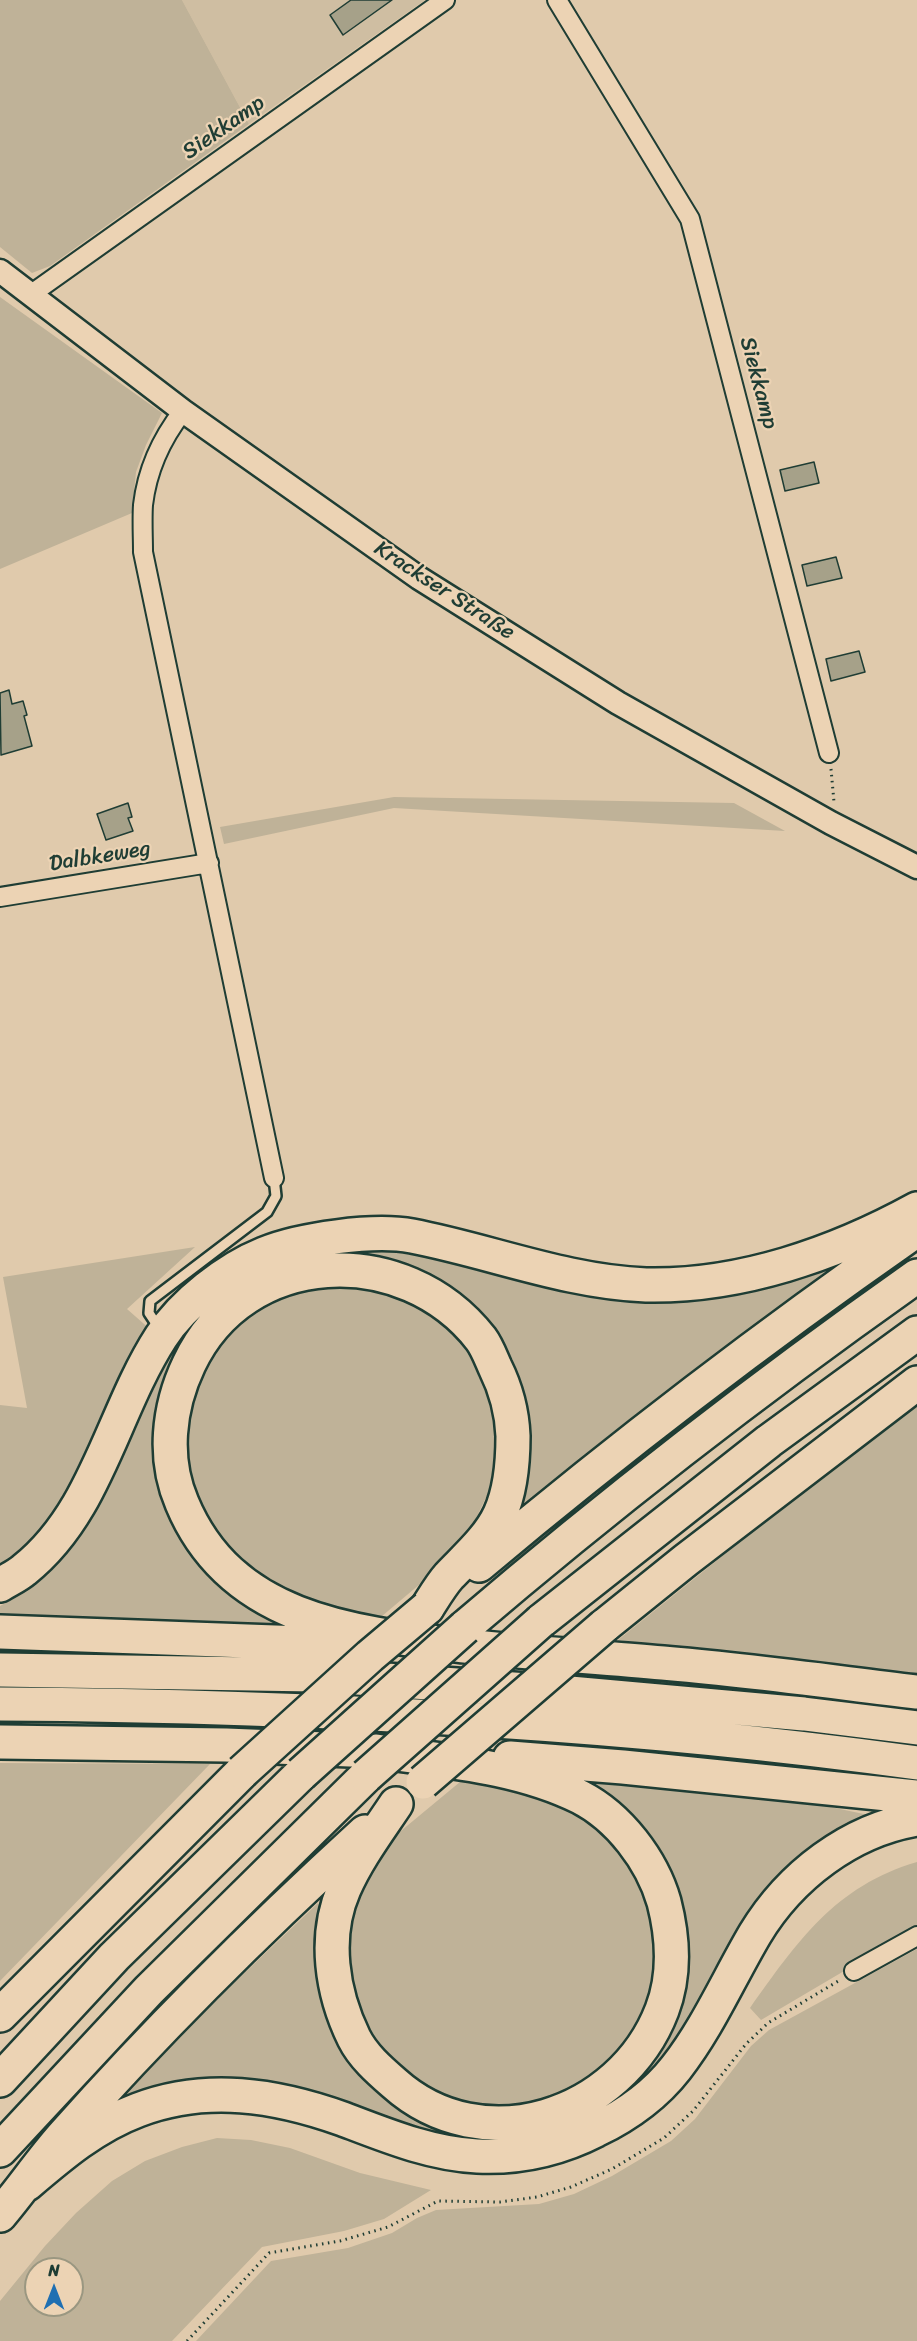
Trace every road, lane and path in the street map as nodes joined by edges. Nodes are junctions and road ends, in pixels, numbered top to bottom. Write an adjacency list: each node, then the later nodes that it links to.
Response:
1 (445, 0): 4 (street, Siekkamp)
2 (557, 0): 6 (street, Siekkamp)
3 (0, 271): 4 (street, Krackser Straße)
4 (30, 296): 5 (street, Krackser Straße)
5 (183, 411): 8 (street); 9 (street, Krackser Straße)
6 (829, 753): 7 (path)
7 (825, 803)
8 (209, 863): 10 (street, Dalbkeweg); 11 (street)
9 (917, 867)
10 (0, 897)
11 (274, 1178): 16 (lane)
12 (917, 1209): 16 (highway)
13 (917, 1230): 21 (highway)
14 (917, 1276): 23 (highway)
15 (917, 1334): 29 (highway, bridge)
16 (162, 1335): 20 (highway)
17 (917, 1383): 19 (highway)
18 (917, 1392): 19 (highway)
19 (887, 1407): 32 (highway, bridge)
20 (0, 1585)
21 (427, 1608): 23 (highway); 36 (highway, bridge)
22 (0, 1632): 23 (highway)
23 (475, 1637): 25 (highway); 37 (highway, bridge)
24 (0, 1670): 27 (highway)
25 (917, 1692)
26 (0, 1704): 30 (highway)
27 (917, 1728)
28 (0, 1742): 29 (highway)
29 (371, 1763): 31 (highway); 32 (highway); 38 (highway)
30 (917, 1764)
31 (917, 1797)
32 (396, 1804): 39 (highway)
33 (917, 1819): 39 (highway)
34 (917, 1936): 35 (street)
35 (854, 1971)
36 (4, 2009)
37 (0, 2080)
38 (0, 2150)
39 (27, 2184): 40 (highway)
40 (0, 2215)

